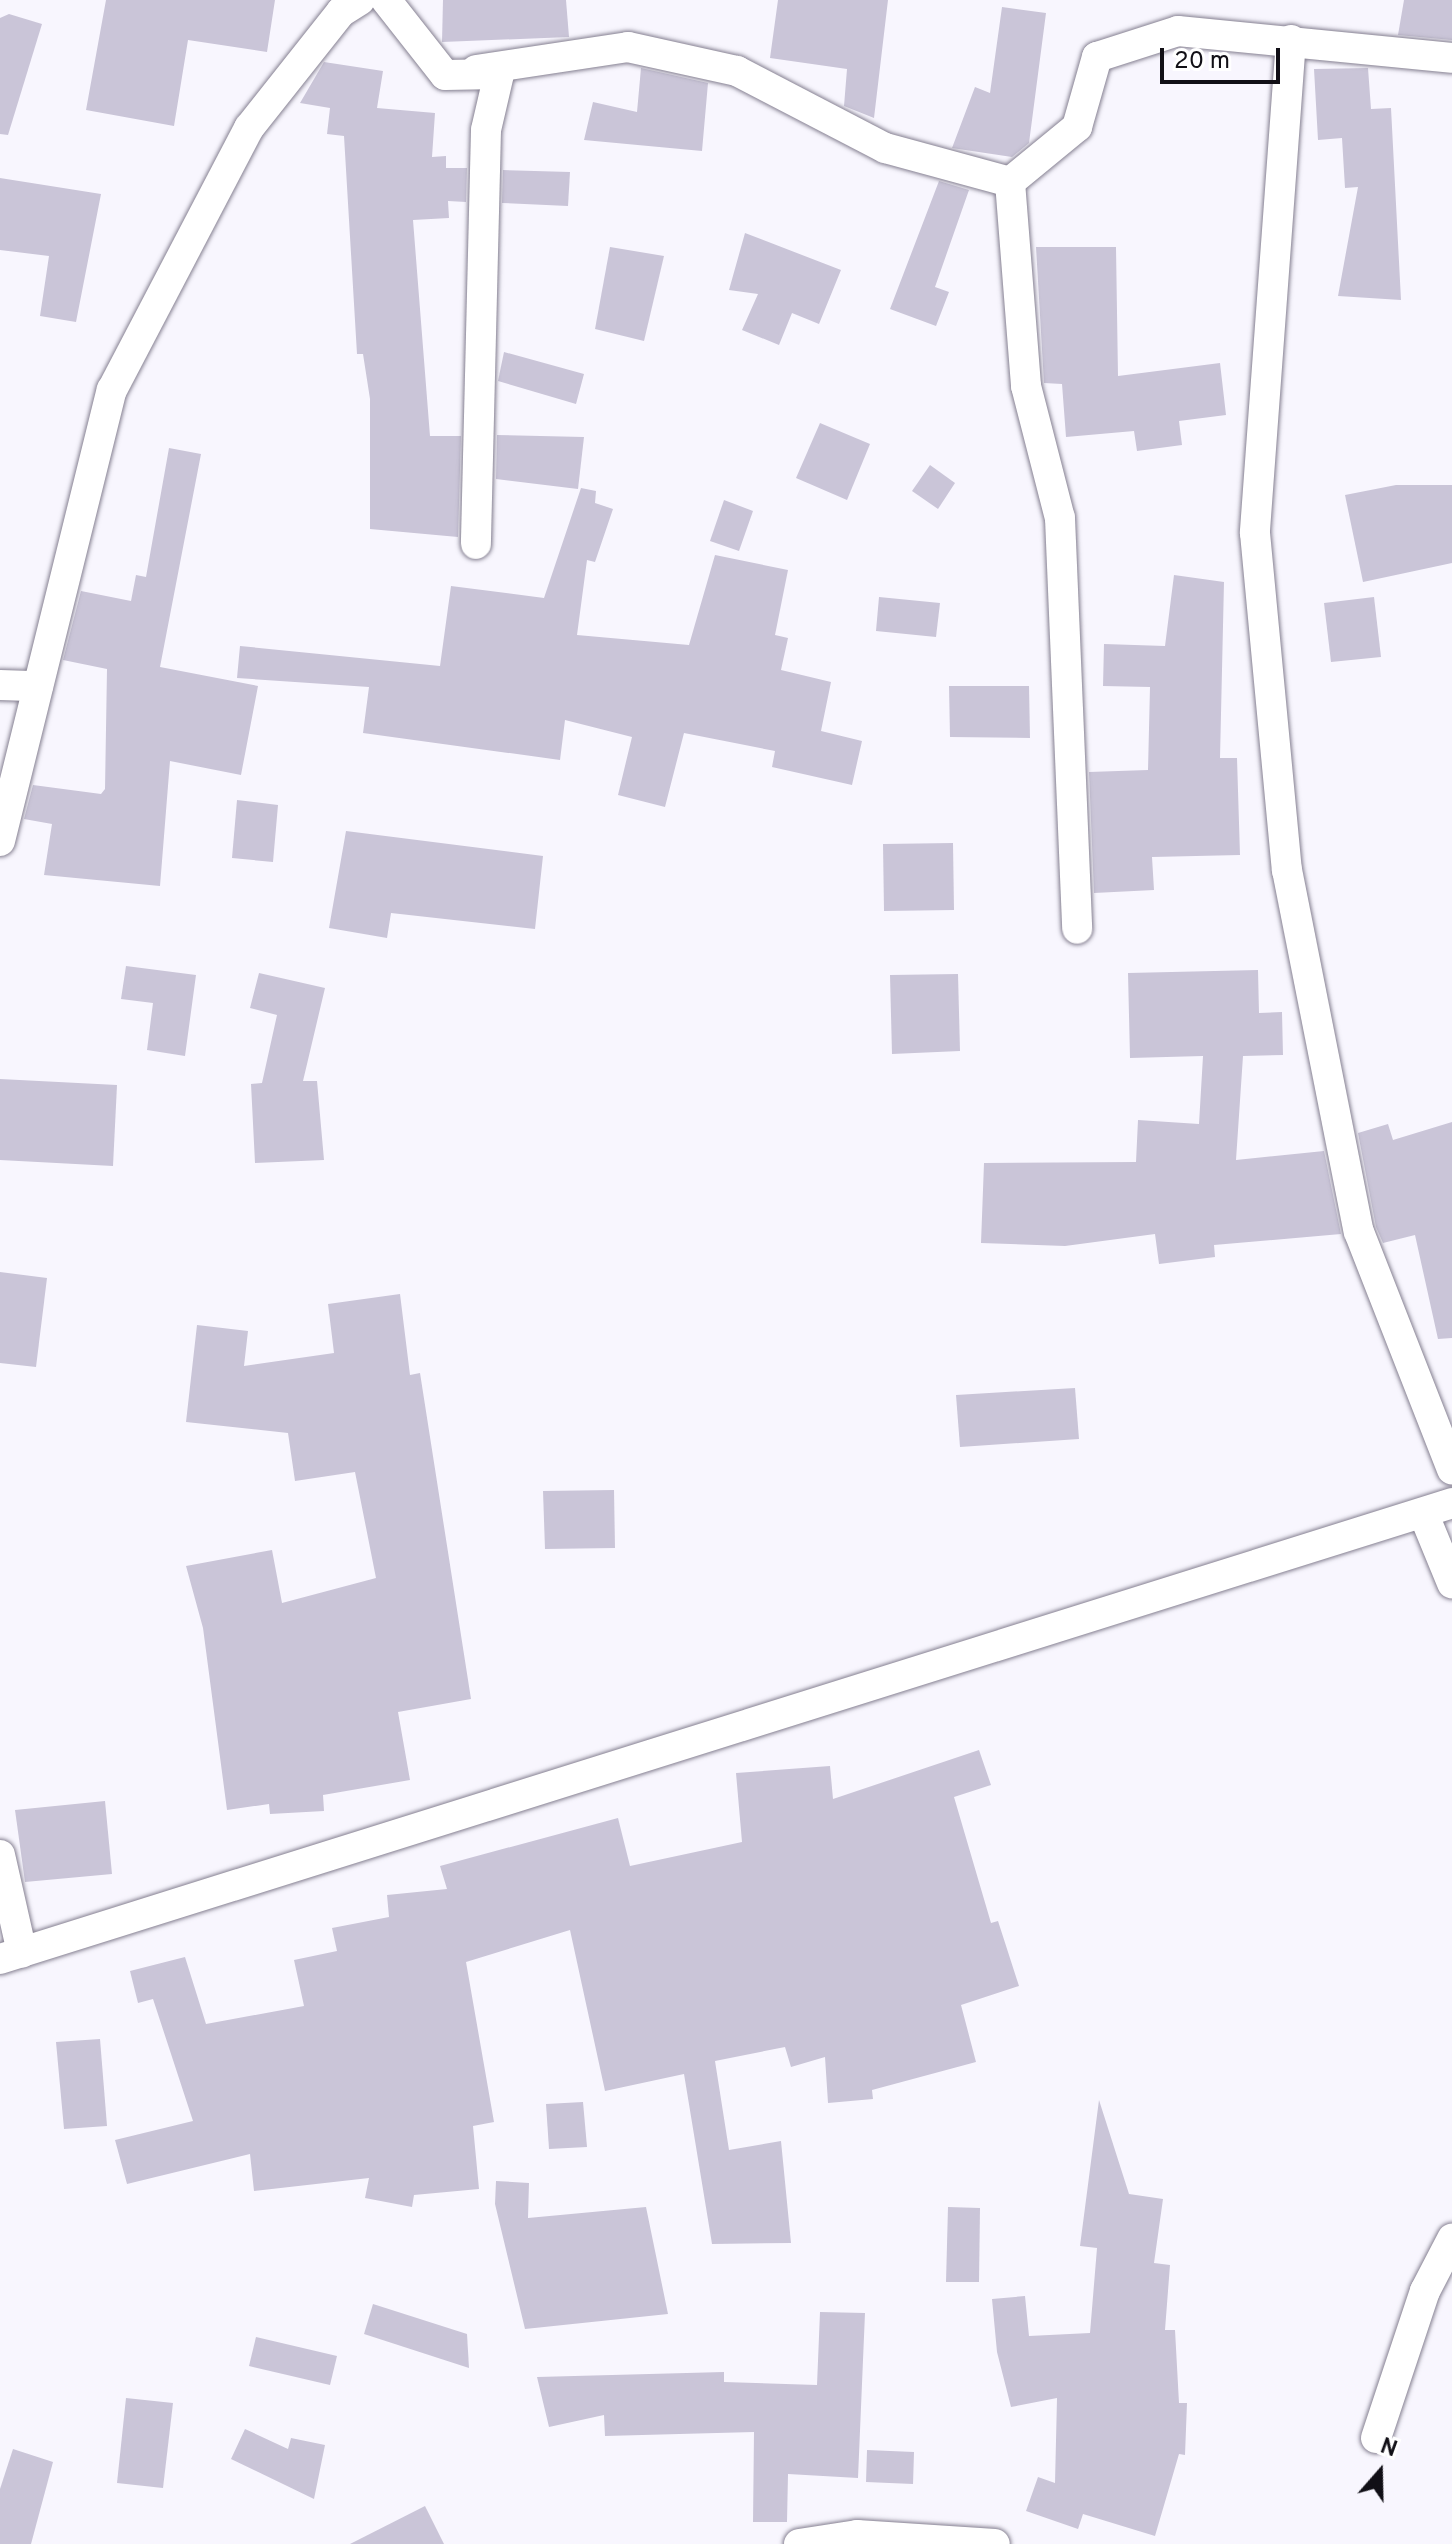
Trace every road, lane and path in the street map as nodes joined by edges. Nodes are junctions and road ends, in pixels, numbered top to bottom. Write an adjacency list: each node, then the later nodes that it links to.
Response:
1 (386, 0): 5 (street)
2 (342, 4): 9 (street)
3 (1291, 40): 4 (street); 6 (street); 12 (street)
4 (1452, 58)
5 (445, 75): 6 (street); 7 (street)
6 (1010, 182): 11 (street)
7 (476, 544)
8 (0, 685): 9 (street)
9 (38, 686): 10 (street)
10 (0, 841)
11 (1077, 929)
12 (1452, 1469)
13 (1452, 1503): 14 (street)
14 (1424, 1515): 15 (street); 17 (street)
15 (1452, 1583)
16 (0, 1855): 17 (street)
17 (11, 1956)
18 (1452, 2239): 19 (street)
19 (1376, 2438)
20 (799, 2544): 21 (street)
21 (995, 2544)

